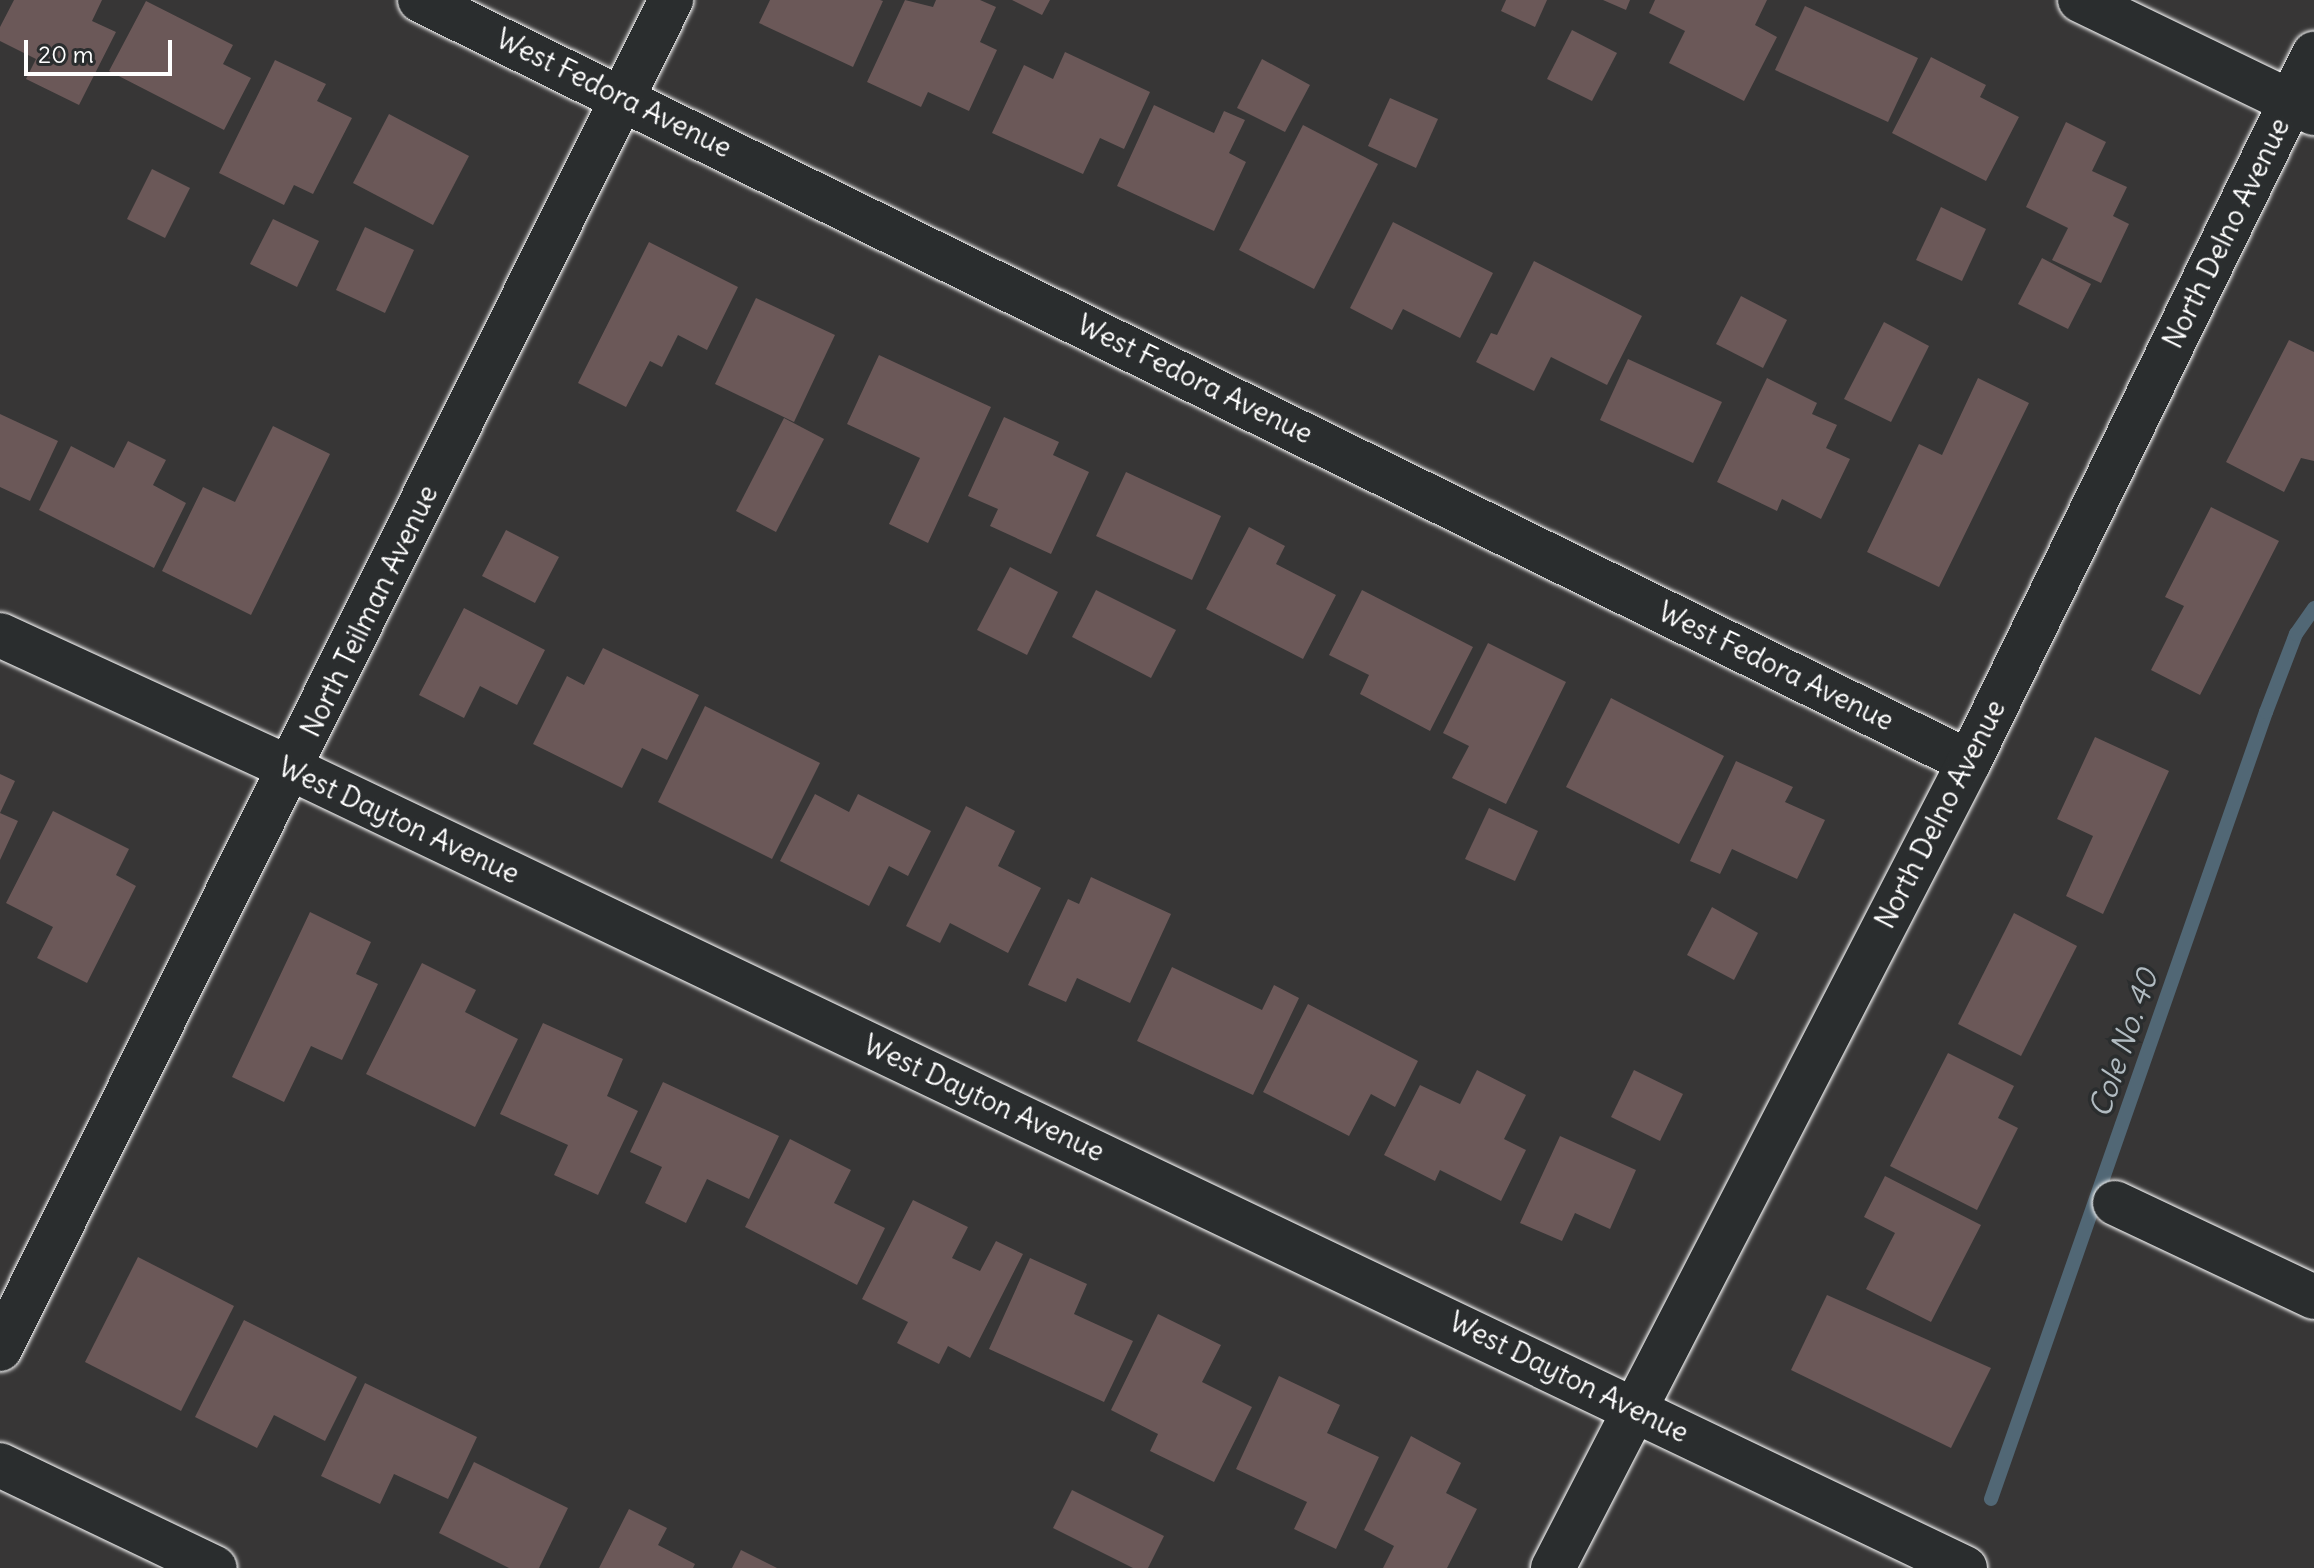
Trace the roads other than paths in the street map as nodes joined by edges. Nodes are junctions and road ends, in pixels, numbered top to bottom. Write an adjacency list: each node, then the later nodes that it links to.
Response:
1 (420, 0): 5 (street, West Fedora Avenue)
2 (671, 0): 5 (street, North Teilman Avenue)
3 (2080, 0): 6 (street)
4 (2314, 54): 6 (street, North Delno Avenue)
5 (621, 96): 8 (street, West Fedora Avenue); 9 (street, North Teilman Avenue)
6 (2302, 108): 8 (street, North Delno Avenue)
7 (0, 635): 9 (street, West Dayton Avenue)
8 (1969, 762): 13 (street, North Delno Avenue)
9 (292, 769): 12 (street, North Teilman Avenue); 13 (street, West Dayton Avenue)
10 (2115, 1203): 11 (street)
11 (2314, 1297)
12 (0, 1349)
13 (1633, 1407): 16 (street, North Delno Avenue); 17 (street, West Dayton Avenue)
14 (0, 1465): 15 (street)
15 (215, 1568)
16 (1553, 1568)
17 (1965, 1568)

